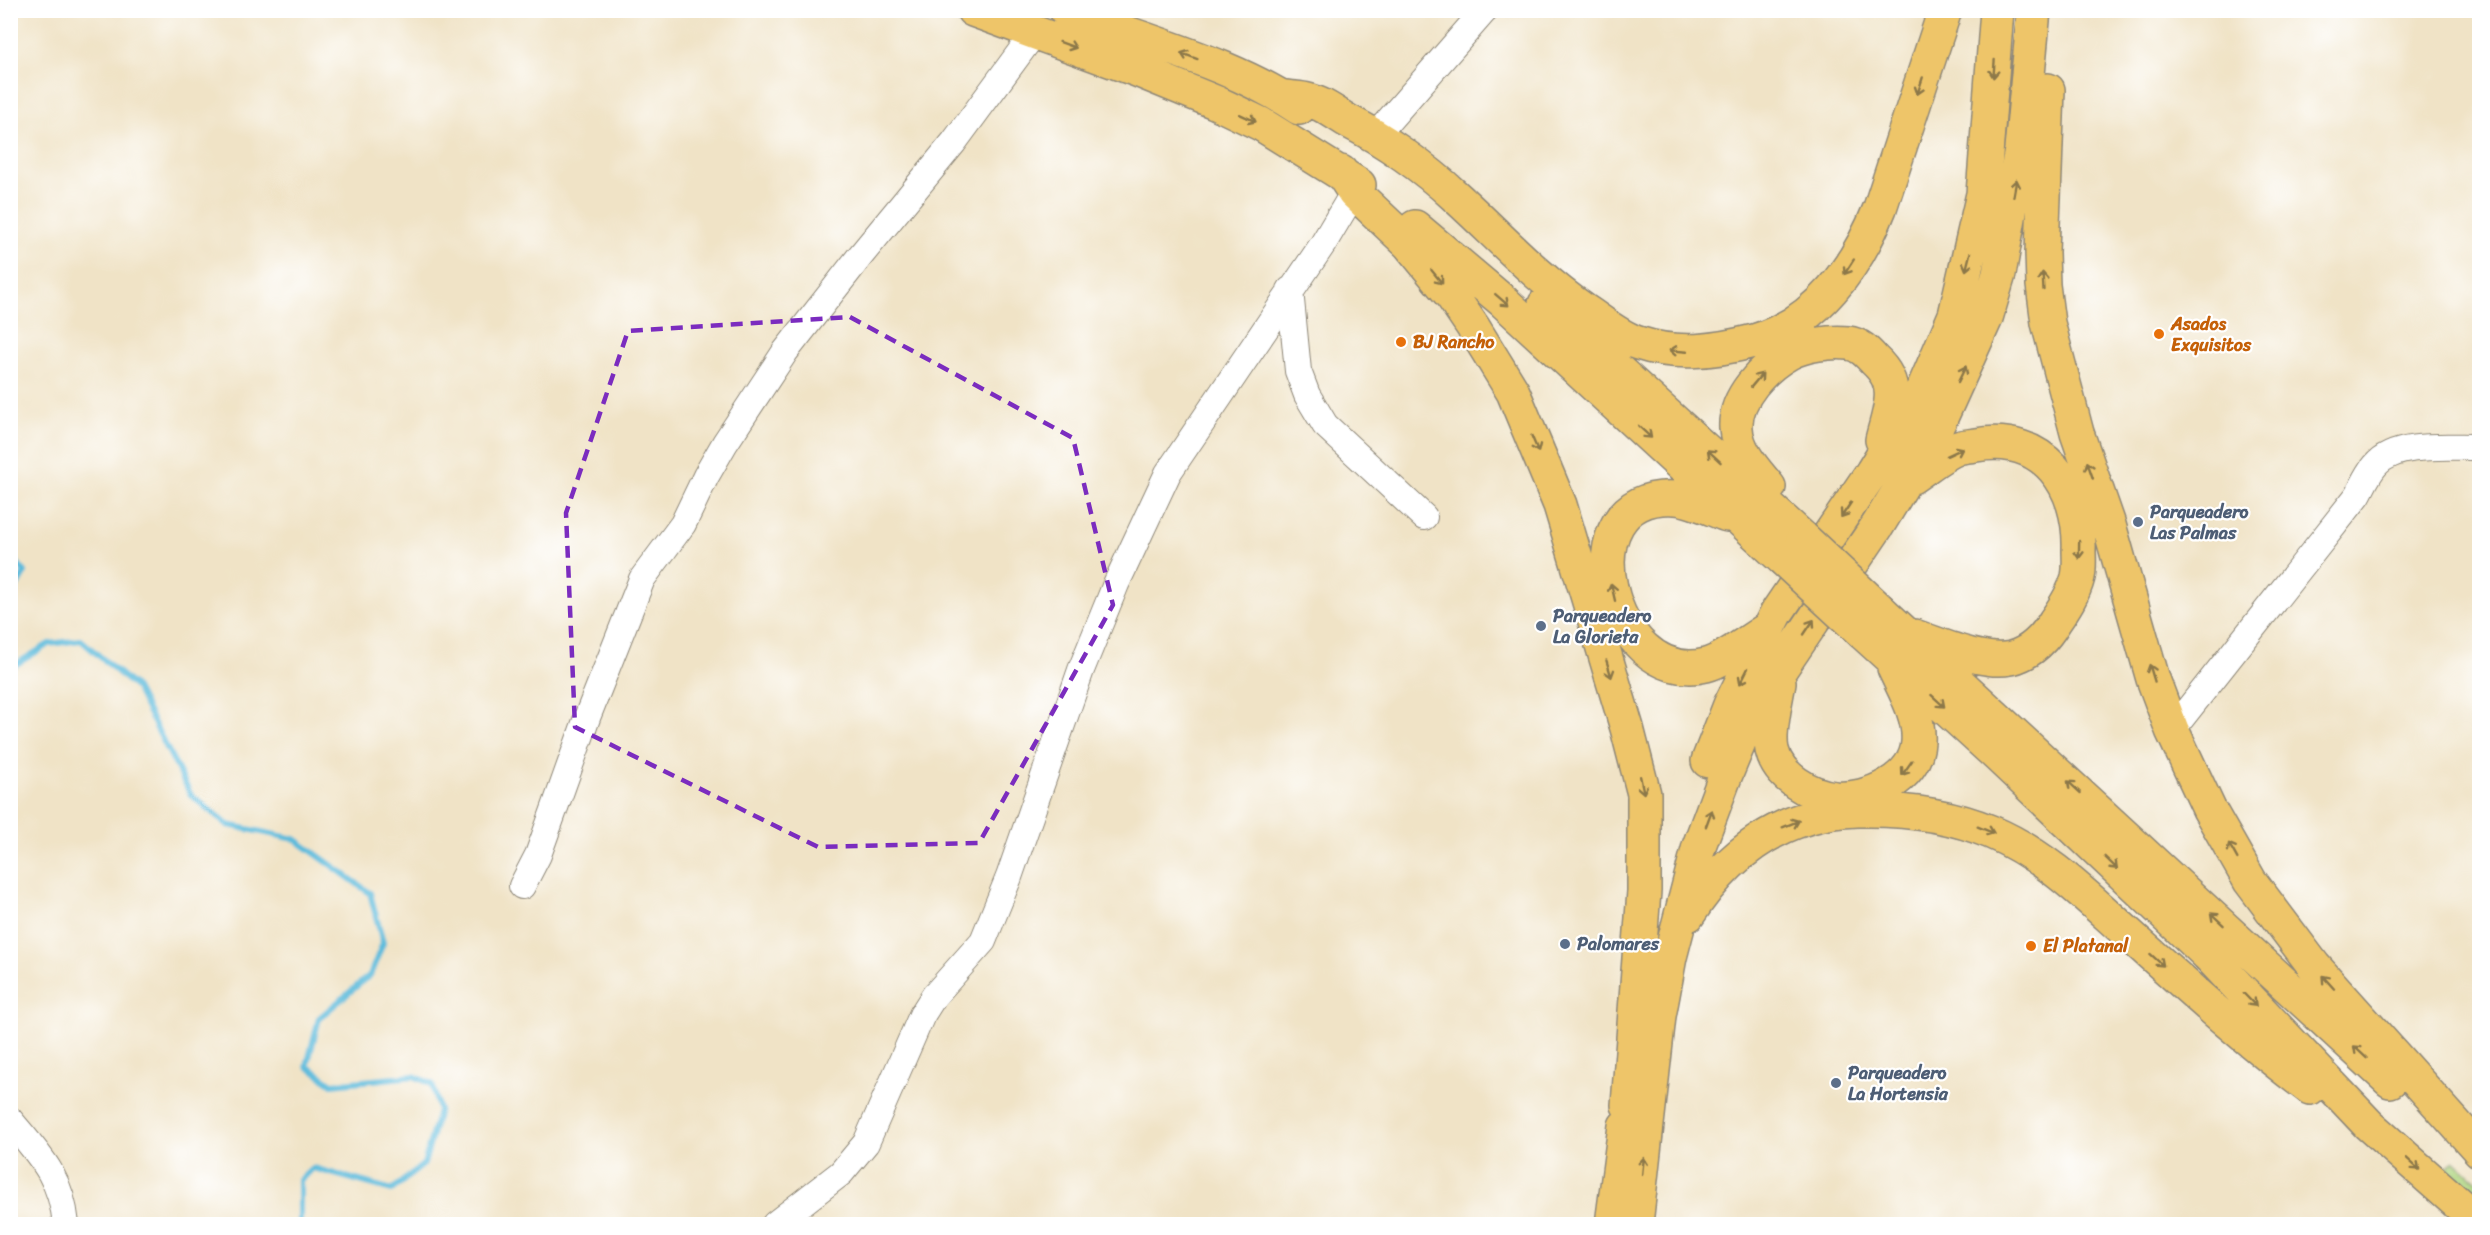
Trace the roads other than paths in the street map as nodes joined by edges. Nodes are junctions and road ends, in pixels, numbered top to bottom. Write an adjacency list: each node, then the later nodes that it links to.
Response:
1 (973, 10): 8 (main road)
2 (1066, 10): 9 (main road, one-way to 2)
3 (1485, 10): 10 (street)
4 (1945, 10): 10 (main road, one-way to 10)
5 (1997, 10): 14 (main road, one-way to 14)
6 (2034, 10): 15 (main road, one-way to 6)
7 (2053, 10): 22 (main road, one-way to 7)
8 (1035, 32): 11 (main road, one-way to 11); 23 (street)
9 (1281, 96): 10 (main road); 18 (main road, one-way to 9)
10 (1376, 135)
11 (1347, 182): 12 (street); 17 (main road, one-way to 17); 25 (main road, one-way to 25)
12 (1290, 290): 16 (street); 32 (street)
13 (2475, 447): 22 (street)
14 (1872, 472): 18 (main road, one-way to 14); 19 (main road, one-way to 19)
15 (1905, 482): 20 (main road, one-way to 20); 21 (main road, one-way to 15)
16 (1424, 517)
17 (1741, 521): 18 (main road); 19 (main road, one-way to 17)
18 (1793, 549): 20 (main road, bridge)
19 (1769, 628): 25 (main road, one-way to 25)
20 (1897, 644): 21 (main road, one-way to 21); 27 (main road, one-way to 27); 29 (main road, one-way to 20)
21 (1780, 670): 24 (main road, one-way to 21)
22 (2172, 730): 28 (main road, one-way to 22)
23 (522, 885)
24 (1676, 935): 27 (main road, one-way to 27); 34 (main road, one-way to 24)
25 (1628, 1105): 33 (main road)
26 (10, 1120): 31 (street)
27 (2369, 1125): 30 (main road, one-way to 30)
28 (2480, 1151)
29 (2480, 1164)
30 (2480, 1223)
31 (66, 1224)
32 (775, 1224)
33 (1612, 1224)
34 (1636, 1224)

